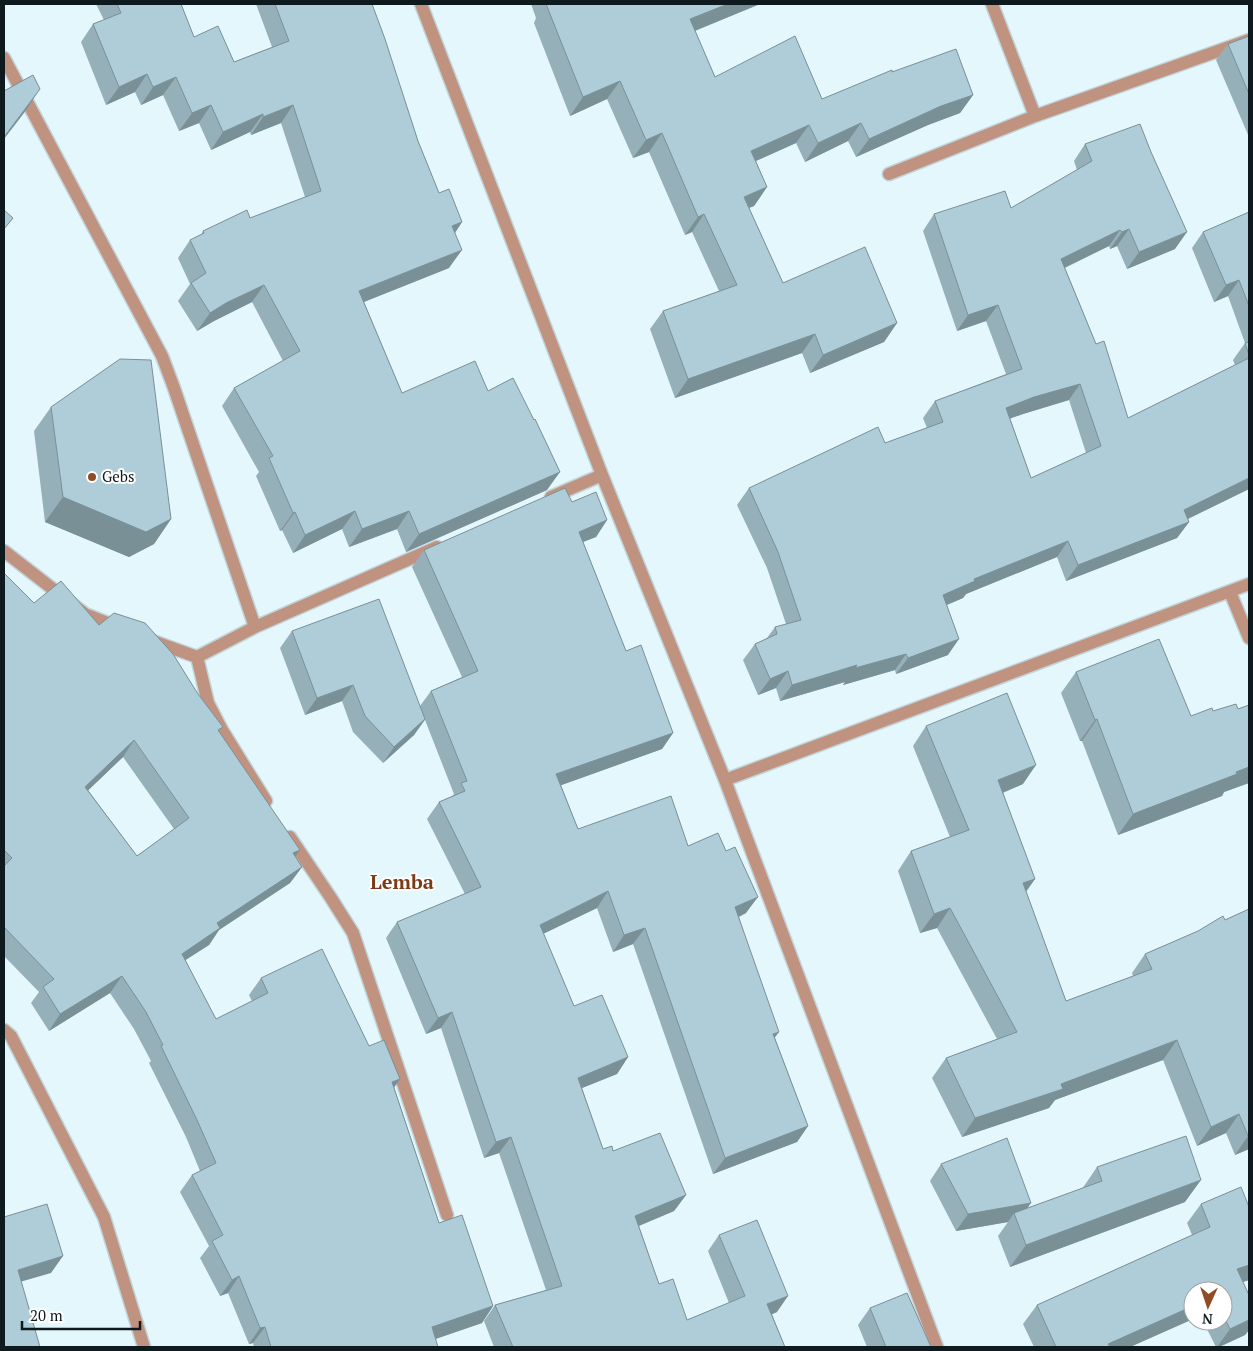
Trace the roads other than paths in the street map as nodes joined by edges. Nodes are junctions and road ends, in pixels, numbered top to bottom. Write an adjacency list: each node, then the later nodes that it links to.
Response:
1 (422, 4): 7 (street)
2 (992, 4): 5 (street)
3 (1249, 40): 5 (street)
4 (4, 58): 13 (street)
5 (1035, 116): 6 (street)
6 (889, 174)
7 (602, 475): 8 (street); 18 (street)
8 (538, 503)
9 (447, 543): 13 (street)
10 (4, 550): 14 (street)
11 (1249, 584): 12 (street)
12 (1230, 592): 16 (street); 18 (street)
13 (255, 627): 17 (street)
14 (128, 629)
15 (141, 634): 17 (street)
16 (1249, 638)
17 (197, 657): 19 (street)
18 (724, 780): 24 (street)
19 (272, 811)
20 (283, 827): 22 (street)
21 (4, 1030): 23 (street)
22 (447, 1215)
23 (144, 1347)
24 (937, 1347)

